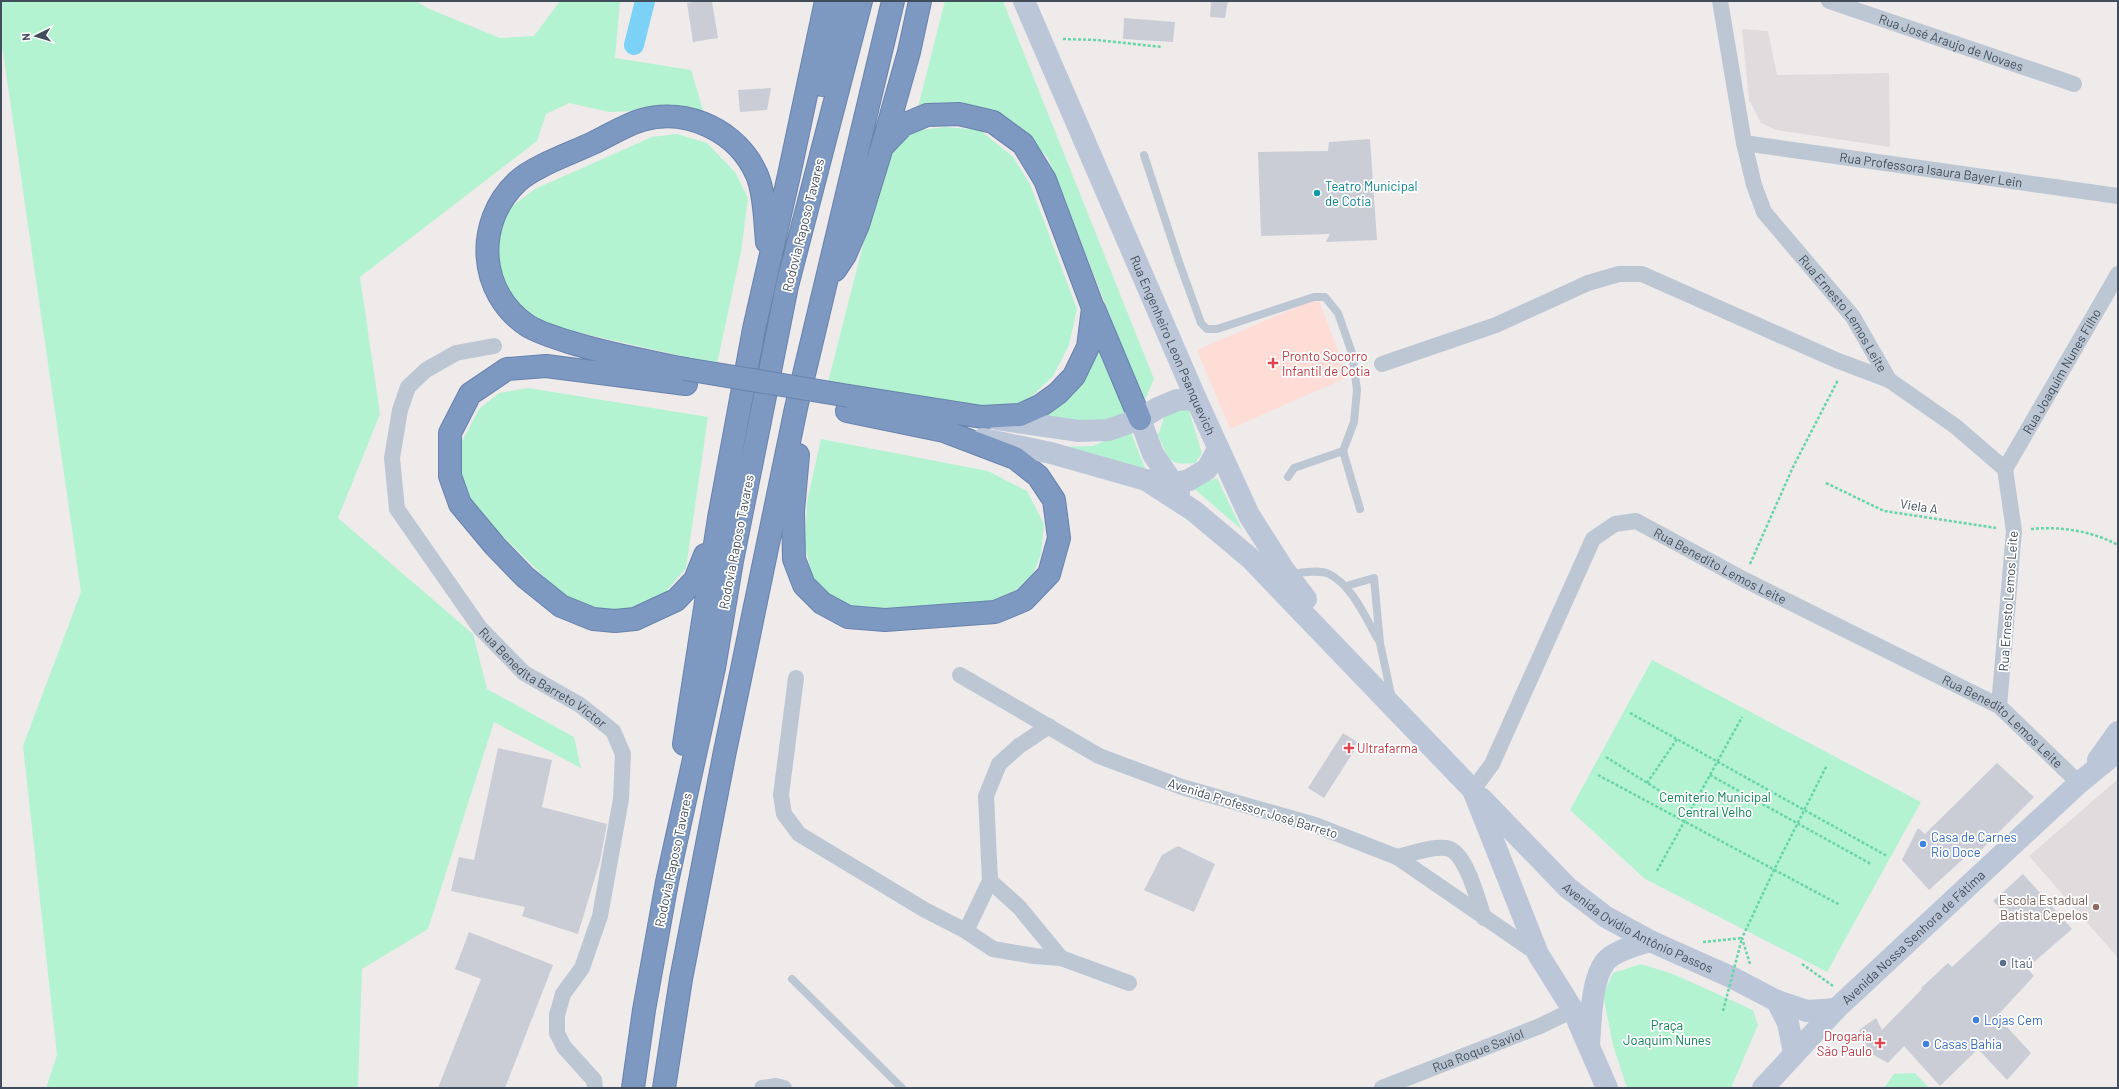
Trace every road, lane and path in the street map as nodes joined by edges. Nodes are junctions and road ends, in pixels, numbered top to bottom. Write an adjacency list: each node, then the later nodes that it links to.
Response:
1 (826, 1): 15 (highway)
2 (844, 1): 15 (highway)
3 (861, 1): 77 (highway, Rodovia Raposo Tavares)
4 (893, 1): 19 (highway)
5 (920, 1): 13 (highway)
6 (1024, 1): 26 (main road, Rua Engenheiro Leon Psanquevich)
7 (1720, 1): 12 (street, Rua Ernesto Lemos Leite)
8 (1829, 1): 11 (street, Rua José Araujo de Novaes)
9 (1060, 39): 10 (path)
10 (1162, 47)
11 (2074, 84)
12 (1744, 143): 16 (street, Rua Professora Isaura Bayer Lein); 25 (street, Rua Ernesto Lemos Leite)
13 (882, 147): 19 (highway); 20 (highway)
14 (1144, 155): 33 (lane)
15 (790, 175): 17 (highway, Rodovia Raposo Tavares)
16 (2118, 196)
17 (769, 262): 24 (highway); 41 (highway, Rodovia Raposo Tavares)
18 (2118, 274): 34 (street, Rua Joaquim Nunes Filho)
19 (825, 284): 28 (highway)
20 (1093, 308): 29 (highway); 30 (highway)
21 (494, 346): 95 (street, Rua Benedita Barreto Victor)
22 (1382, 364): 23 (street)
23 (1846, 364): 25 (street); 45 (path)
24 (685, 377): 27 (highway, bridge); 41 (highway)
25 (1889, 380): 34 (street, Rua Ernesto Lemos Leite)
26 (1196, 399): 30 (main road); 32 (main road, Rua Engenheiro Leon Psanquevich)
27 (848, 404): 29 (highway); 31 (highway)
28 (796, 408): 31 (highway); 98 (highway)
29 (982, 417): 30 (main road)
30 (1140, 419): 38 (main road)
31 (944, 431): 36 (main road)
32 (1218, 449): 38 (main road); 44 (main road, Rua Engenheiro Leon Psanquevich)
33 (1343, 451): 35 (lane); 39 (lane)
34 (2005, 469): 42 (street, Rua Ernesto Lemos Leite)
35 (1288, 477)
36 (1146, 480): 38 (main road); 40 (main road)
37 (1826, 482): 42 (path, Viela A)
38 (1172, 484): 40 (main road)
39 (1360, 509)
40 (1194, 511): 48 (main road, Rua Engenheiro Leon Psanquevich)
41 (719, 518): 77 (highway)
42 (2014, 530): 43 (path, Viela A); 51 (street, Rua Ernesto Lemos Leite)
43 (2118, 545)
44 (1287, 574): 46 (lane); 48 (main road, Rua Engenheiro Leon Psanquevich)
45 (1743, 579): 51 (street, Rua Benedito Lemos Leite); 66 (street, Rua Benedito Lemos Leite)
46 (1346, 586): 47 (lane); 47 (lane)
47 (1380, 643): 52 (lane)
48 (1358, 669): 52 (main road, Rua Engenheiro Leon Psanquevich)
49 (960, 674): 55 (street, Avenida Professor José Barreto)
50 (796, 678): 80 (street)
51 (1999, 706): 64 (street, Rua Benedito Lemos Leite)
52 (1394, 708): 66 (main road, Rua Engenheiro Leon Psanquevich)
53 (1630, 713): 57 (path)
54 (1742, 717): 60 (path)
55 (1049, 726): 72 (street, Avenida Professor José Barreto); 76 (street)
56 (2118, 732): 58 (main road, Avenida Nossa Senhora de Fátima)
57 (1677, 739): 60 (path); 65 (path)
58 (2111, 751): 64 (main road, Avenida Nossa Senhora de Fátima)
59 (1606, 757): 65 (path)
60 (1718, 762): 63 (path); 68 (path)
61 (1827, 765): 68 (path)
62 (1598, 775): 69 (path)
63 (1710, 775): 69 (path); 70 (path)
64 (2083, 779): 89 (main road, Avenida Nossa Senhora de Fátima)
65 (1647, 783): 67 (path)
66 (1473, 790): 81 (main road, Avenida Ovídio Antônio Passos); 82 (main road, Rua Engenheiro Leon Psanquevich)
67 (1679, 803)
68 (1804, 810): 70 (path); 71 (path)
69 (1685, 821): 74 (path); 75 (path)
70 (1797, 824): 73 (path); 74 (path)
71 (1887, 856)
72 (1398, 857): 79 (street, Avenida Professor José Barreto); 79 (street)
73 (1871, 864)
74 (1774, 870): 78 (path); 92 (path, bridge)
75 (1657, 871)
76 (990, 881): 80 (street); 83 (street)
77 (667, 882): 90 (highway, Rodovia Raposo Tavares)
78 (1840, 906)
79 (1484, 918): 82 (street, Avenida Professor José Barreto)
80 (966, 931): 83 (street)
81 (1650, 941): 88 (main road, Avenida Ovídio Antônio Passos); 93 (main road)
82 (1538, 954): 91 (main road, Rua Engenheiro Leon Psanquevich)
83 (1061, 958): 86 (street)
84 (1802, 964): 87 (path)
85 (792, 979): 101 (lane)
86 (1129, 983)
87 (1834, 987)
88 (1777, 1000): 89 (main road, Avenida Ovídio Antônio Passos); 94 (main road)
89 (1836, 1009): 94 (main road, Avenida Nossa Senhora de Fátima)
90 (644, 1010): 96 (highway); 97 (highway, Rodovia Raposo Tavares)
91 (1573, 1010): 93 (main road, Rua Engenheiro Leon Psanquevich); 102 (street, Rua Roque Saviol)
92 (1723, 1011)
93 (1588, 1045): 103 (main road, Rua Engenheiro Leon Psanquevich)
94 (1794, 1053): 104 (main road, Avenida Nossa Senhora de Fátima)
95 (596, 1088)
96 (620, 1088)
97 (633, 1088)
98 (664, 1088)
99 (762, 1088): 100 (street)
100 (784, 1088)
101 (902, 1088)
102 (1382, 1088)
103 (1606, 1088)
104 (1763, 1088)

